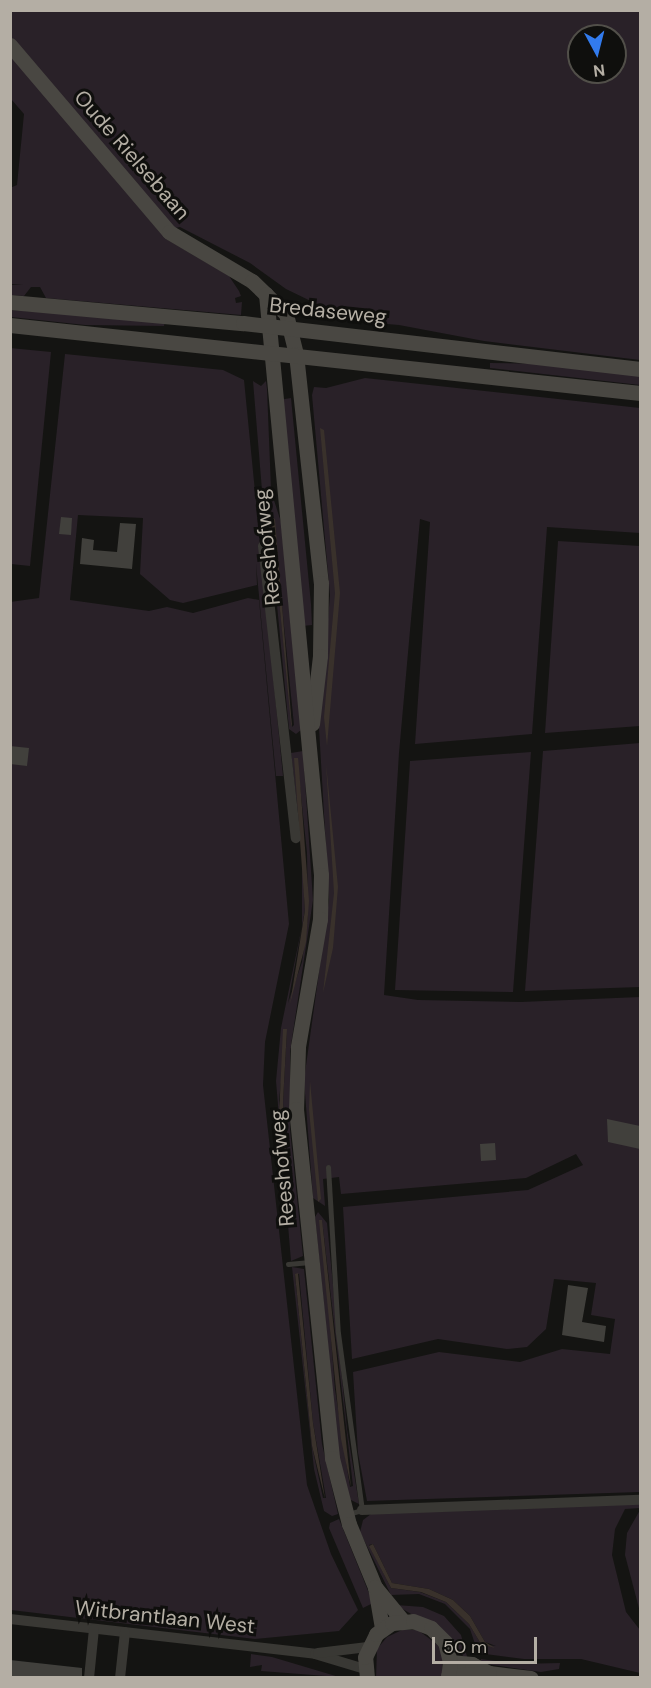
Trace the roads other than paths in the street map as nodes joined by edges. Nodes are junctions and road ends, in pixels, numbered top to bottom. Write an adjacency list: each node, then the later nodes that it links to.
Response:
1 (10, 45): 2 (street, Oude Rielsebaan)
2 (266, 294): 5 (street); 6 (street, Oude Rielsebaan)
3 (10, 302): 5 (street, Bredaseweg)
4 (10, 325): 7 (street)
5 (268, 326): 6 (street, Bredaseweg); 7 (street, Reeshofweg)
6 (292, 329): 8 (street, Reeshofweg); 9 (street, Bredaseweg)
7 (270, 351): 8 (street); 12 (street, Reeshofweg)
8 (296, 354): 10 (street); 12 (street, Reeshofweg)
9 (640, 369)
10 (640, 393)
11 (263, 546): 13 (street, Reeshofweg)
12 (310, 738): 13 (street); 16 (street, Reeshofweg)
13 (286, 741): 14 (street, Reeshofweg)
14 (296, 838)
15 (328, 1167): 19 (lane)
16 (311, 1262): 17 (lane); 20 (street, Reeshofweg)
17 (288, 1264)
18 (640, 1500): 19 (street)
19 (362, 1510): 20 (lane)
20 (346, 1514): 21 (street, Reeshofweg)
21 (375, 1587): 23 (street, Reeshofweg); 24 (street, Reeshofweg)
22 (10, 1619): 25 (street, Witbrantlaan West)
23 (403, 1621): 24 (street); 29 (street)
24 (382, 1628): 27 (street)
25 (94, 1629): 26 (street, Witbrantlaan West); 31 (street)
26 (125, 1632): 28 (street, Witbrantlaan West); 32 (street)
27 (368, 1647): 28 (street, Witbrantlaan West); 30 (street)
28 (315, 1654): 30 (street, Witbrantlaan West)
29 (449, 1672): 33 (street)
30 (366, 1673)
31 (89, 1677)
32 (120, 1677)
33 (531, 1677)

